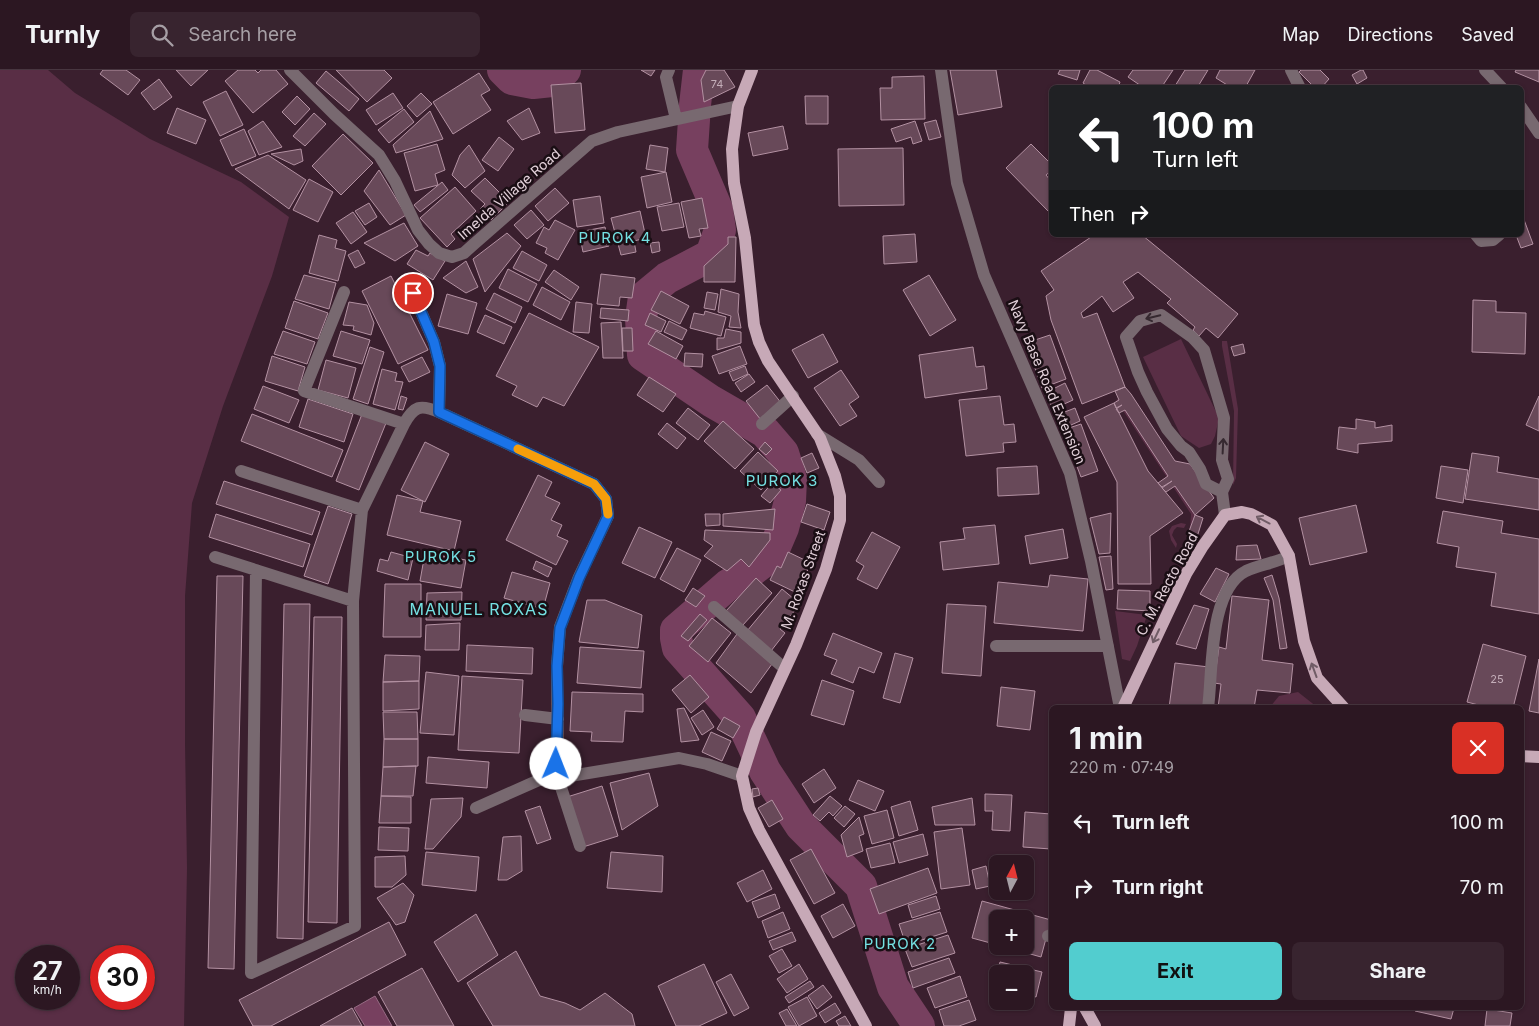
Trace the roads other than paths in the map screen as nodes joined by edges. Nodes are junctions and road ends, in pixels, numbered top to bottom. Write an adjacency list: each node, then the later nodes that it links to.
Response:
1 (290, 70): 11 (street, Imelda Village Road)
2 (669, 70): 11 (street)
3 (752, 70): 9 (main road, M. Roxas Street)
4 (941, 70): 33 (street, Navy Base Road Extension)
5 (1291, 70): 7 (street)
6 (1485, 70): 8 (street)
7 (1298, 85)
8 (1499, 85)
9 (738, 106): 11 (street, Imelda Village Road); 17 (main road, M. Roxas Street)
10 (1524, 111): 12 (street)
11 (681, 118)
12 (1539, 133)
13 (1478, 237): 14 (street)
14 (1497, 237)
15 (344, 292): 19 (street)
16 (413, 293): 18 (street)
17 (793, 396): 20 (street); 21 (main road, M. Roxas Street)
18 (439, 412): 19 (street); 40 (street)
19 (404, 424): 25 (street)
20 (762, 424)
21 (817, 434): 23 (street); 34 (main road, M. Roxas Street)
22 (241, 471): 25 (street)
23 (879, 482)
24 (1222, 492): 24 (street, one-way to 24); 26 (street)
25 (362, 510): 30 (street)
26 (1225, 515): 27 (main road, one-way to 26); 36 (main road, C. M. Recto Road, one-way to 36)
27 (1289, 556): 37 (street); 38 (main road, one-way to 27)
28 (215, 557): 29 (street)
29 (256, 570): 30 (street); 30 (street)
30 (353, 601)
31 (714, 608): 34 (street)
32 (996, 646): 33 (street)
33 (1108, 646): 35 (street, Navy Base Road Extension)
34 (784, 668): 43 (main road, M. Roxas Street)
35 (1121, 705)
36 (1123, 705)
37 (1208, 705)
38 (1341, 705)
39 (525, 715): 40 (street)
40 (558, 719): 44 (street)
41 (1524, 756): 42 (main road)
42 (1539, 757)
43 (742, 776): 44 (street); 49 (main road, M. Roxas Street)
44 (558, 778): 45 (street); 46 (street)
45 (476, 808)
46 (580, 846)
47 (1071, 1010): 50 (main road)
48 (1086, 1010): 51 (main road)
49 (866, 1026)
50 (1069, 1026)
51 (1095, 1026)

